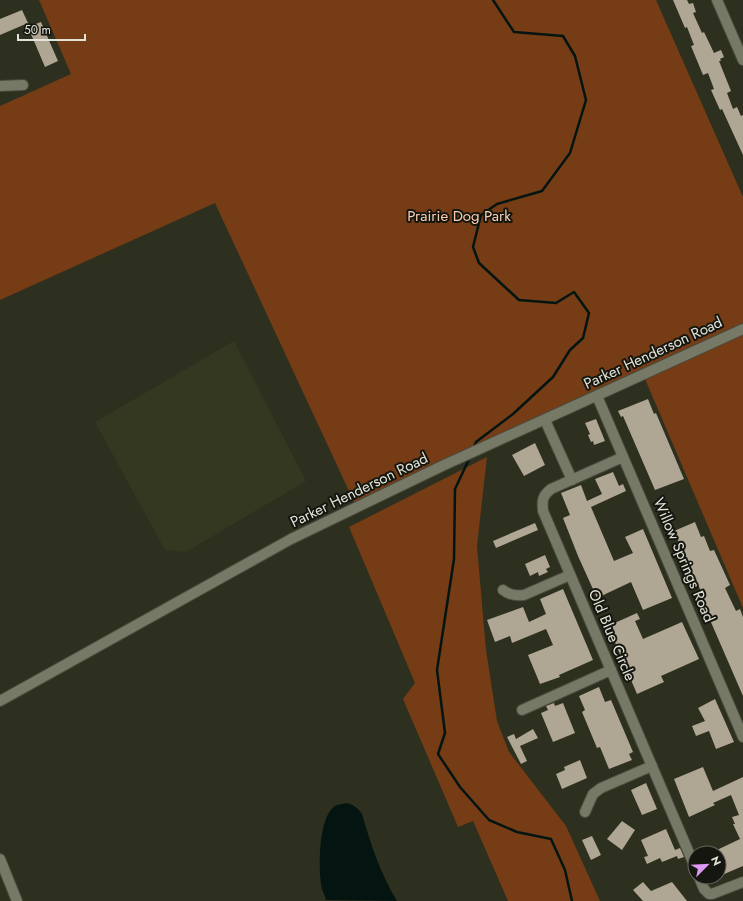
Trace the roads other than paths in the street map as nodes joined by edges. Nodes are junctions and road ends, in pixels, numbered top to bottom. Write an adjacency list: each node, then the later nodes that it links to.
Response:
1 (717, 0): 2 (street)
2 (743, 60)
3 (23, 85): 4 (street)
4 (0, 86)
5 (743, 329): 6 (street, Parker Henderson Road)
6 (597, 396): 7 (street, Parker Henderson Road); 8 (street, Willow Springs Road)
7 (545, 420): 9 (street); 13 (street, Parker Henderson Road)
8 (623, 457): 9 (street, Old Blue Circle); 15 (street, Willow Springs Road)
9 (572, 480): 10 (street, Old Blue Circle)
10 (570, 575): 11 (street); 12 (street, Old Blue Circle)
11 (503, 590)
12 (611, 670): 14 (street); 16 (street, Old Blue Circle)
13 (0, 701)
14 (522, 710)
15 (743, 736)
16 (652, 766): 17 (street); 18 (street, Old Blue Circle)
17 (585, 812)
18 (687, 849)
19 (0, 859): 22 (street)
20 (743, 882): 21 (street)
21 (702, 885)
22 (17, 901)

